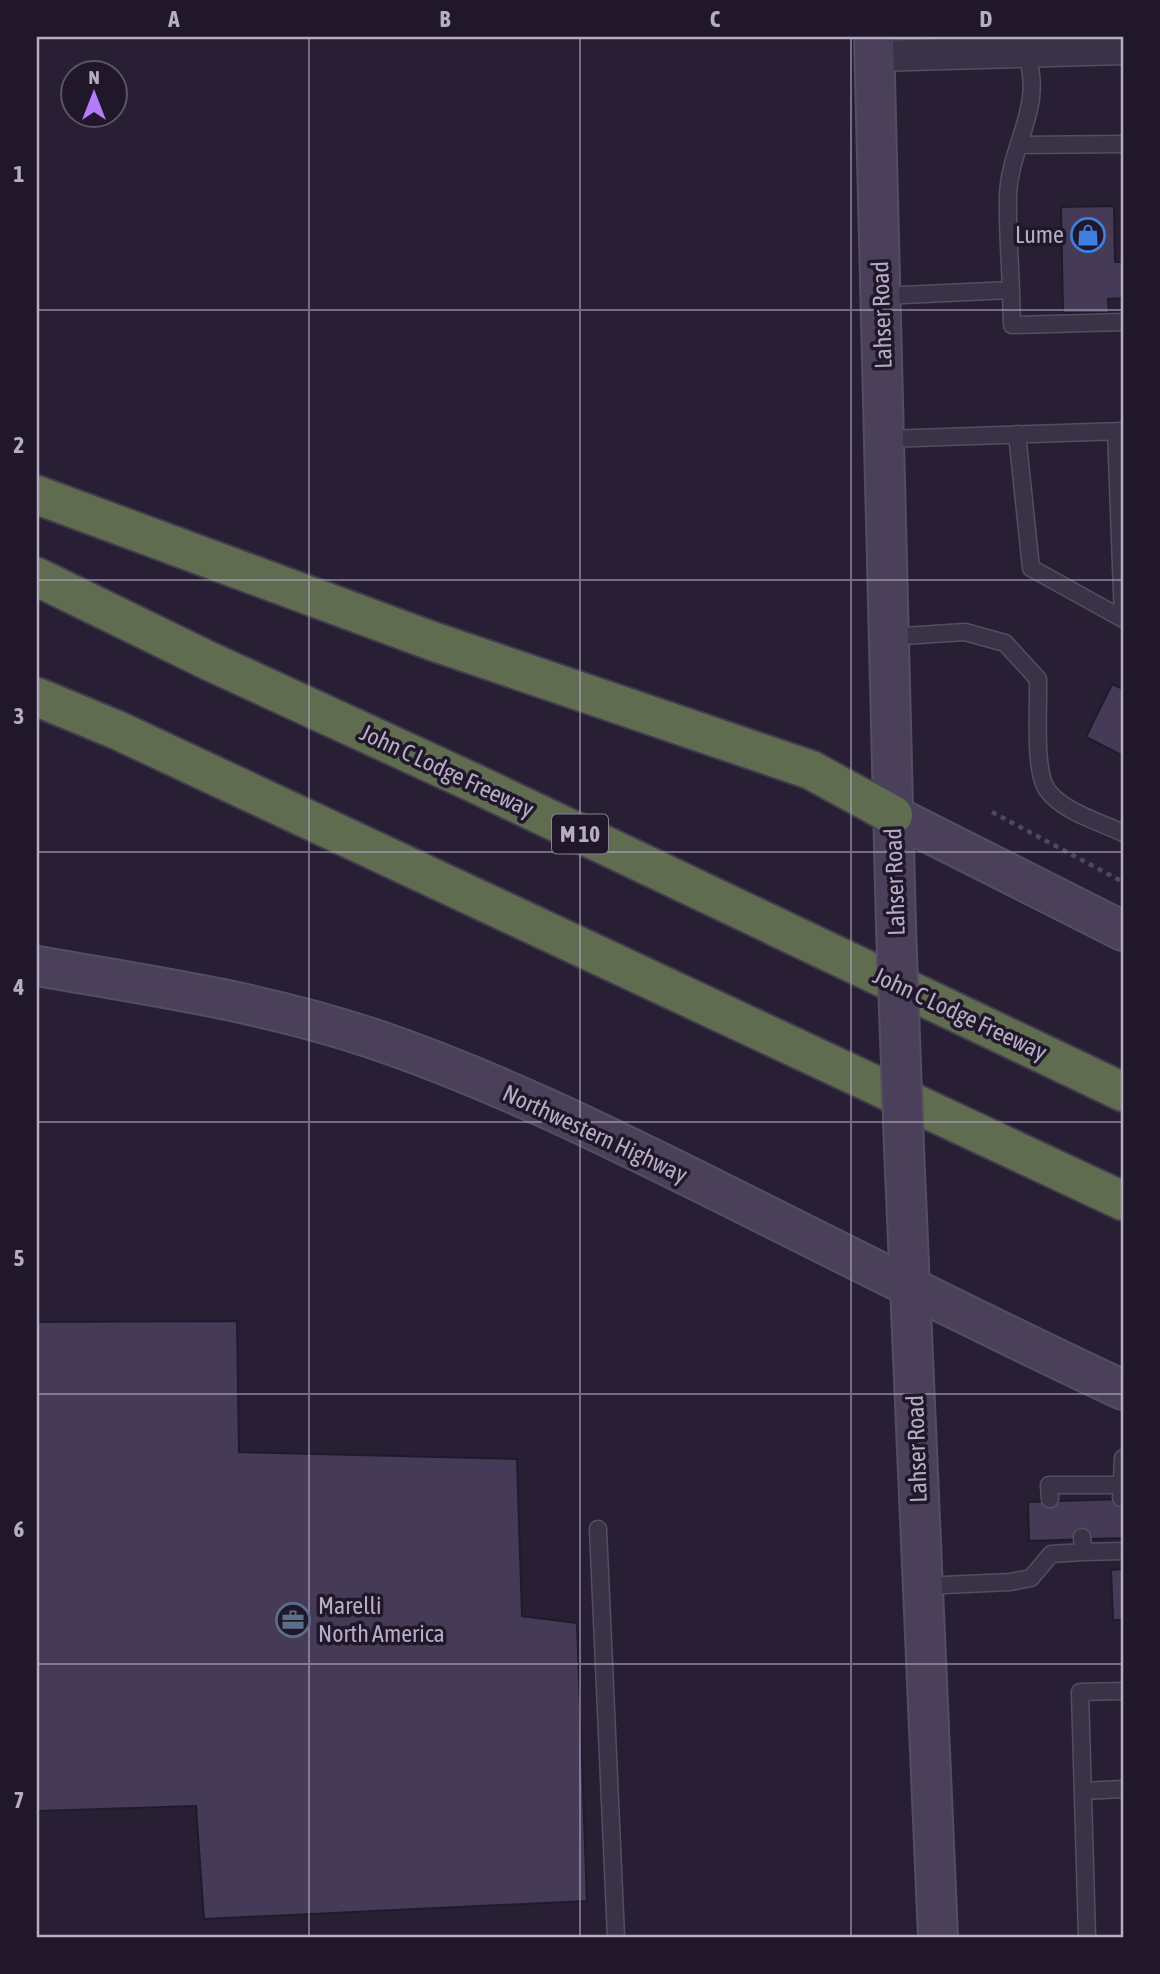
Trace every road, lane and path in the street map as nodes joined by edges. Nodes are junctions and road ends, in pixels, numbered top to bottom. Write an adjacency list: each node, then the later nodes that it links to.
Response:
1 (874, 46): 3 (street); 7 (main road, Lahser Road)
2 (1123, 49): 3 (street)
3 (1026, 53): 5 (lane)
4 (1123, 144): 5 (lane)
5 (1019, 145): 6 (lane)
6 (1011, 290): 7 (lane); 8 (lane)
7 (881, 296): 11 (main road, Lahser Road)
8 (1123, 322)
9 (1119, 431): 10 (lane); 14 (lane)
10 (1017, 435): 11 (lane); 14 (lane)
11 (886, 439): 15 (main road, Lahser Road)
12 (37, 495): 18 (highway)
13 (37, 577): 23 (highway, John C Lodge Freeway / M 10)
14 (1123, 619)
15 (887, 637): 18 (main road, Lahser Road); 19 (lane)
16 (37, 697): 24 (highway)
17 (992, 812): 20 (path)
18 (893, 815): 21 (main road); 25 (main road, Lahser Road, bridge)
19 (1123, 833)
20 (1123, 882)
21 (1123, 931)
22 (37, 965): 25 (main road, Northwestern Highway)
23 (1123, 1092)
24 (1123, 1201)
25 (909, 1285): 26 (main road, Northwestern Highway); 34 (main road, Lahser Road)
26 (1123, 1390)
27 (1123, 1458): 28 (lane)
28 (1122, 1489): 29 (lane)
29 (1050, 1499)
30 (598, 1528): 38 (lane)
31 (1050, 1537): 33 (lane)
32 (1122, 1546): 33 (lane)
33 (1051, 1554): 34 (lane)
34 (923, 1586): 39 (main road, Lahser Road)
35 (1123, 1691): 37 (lane)
36 (1123, 1790): 37 (lane)
37 (1083, 1791): 40 (lane)
38 (616, 1937)
39 (938, 1937)
40 (1087, 1937)

